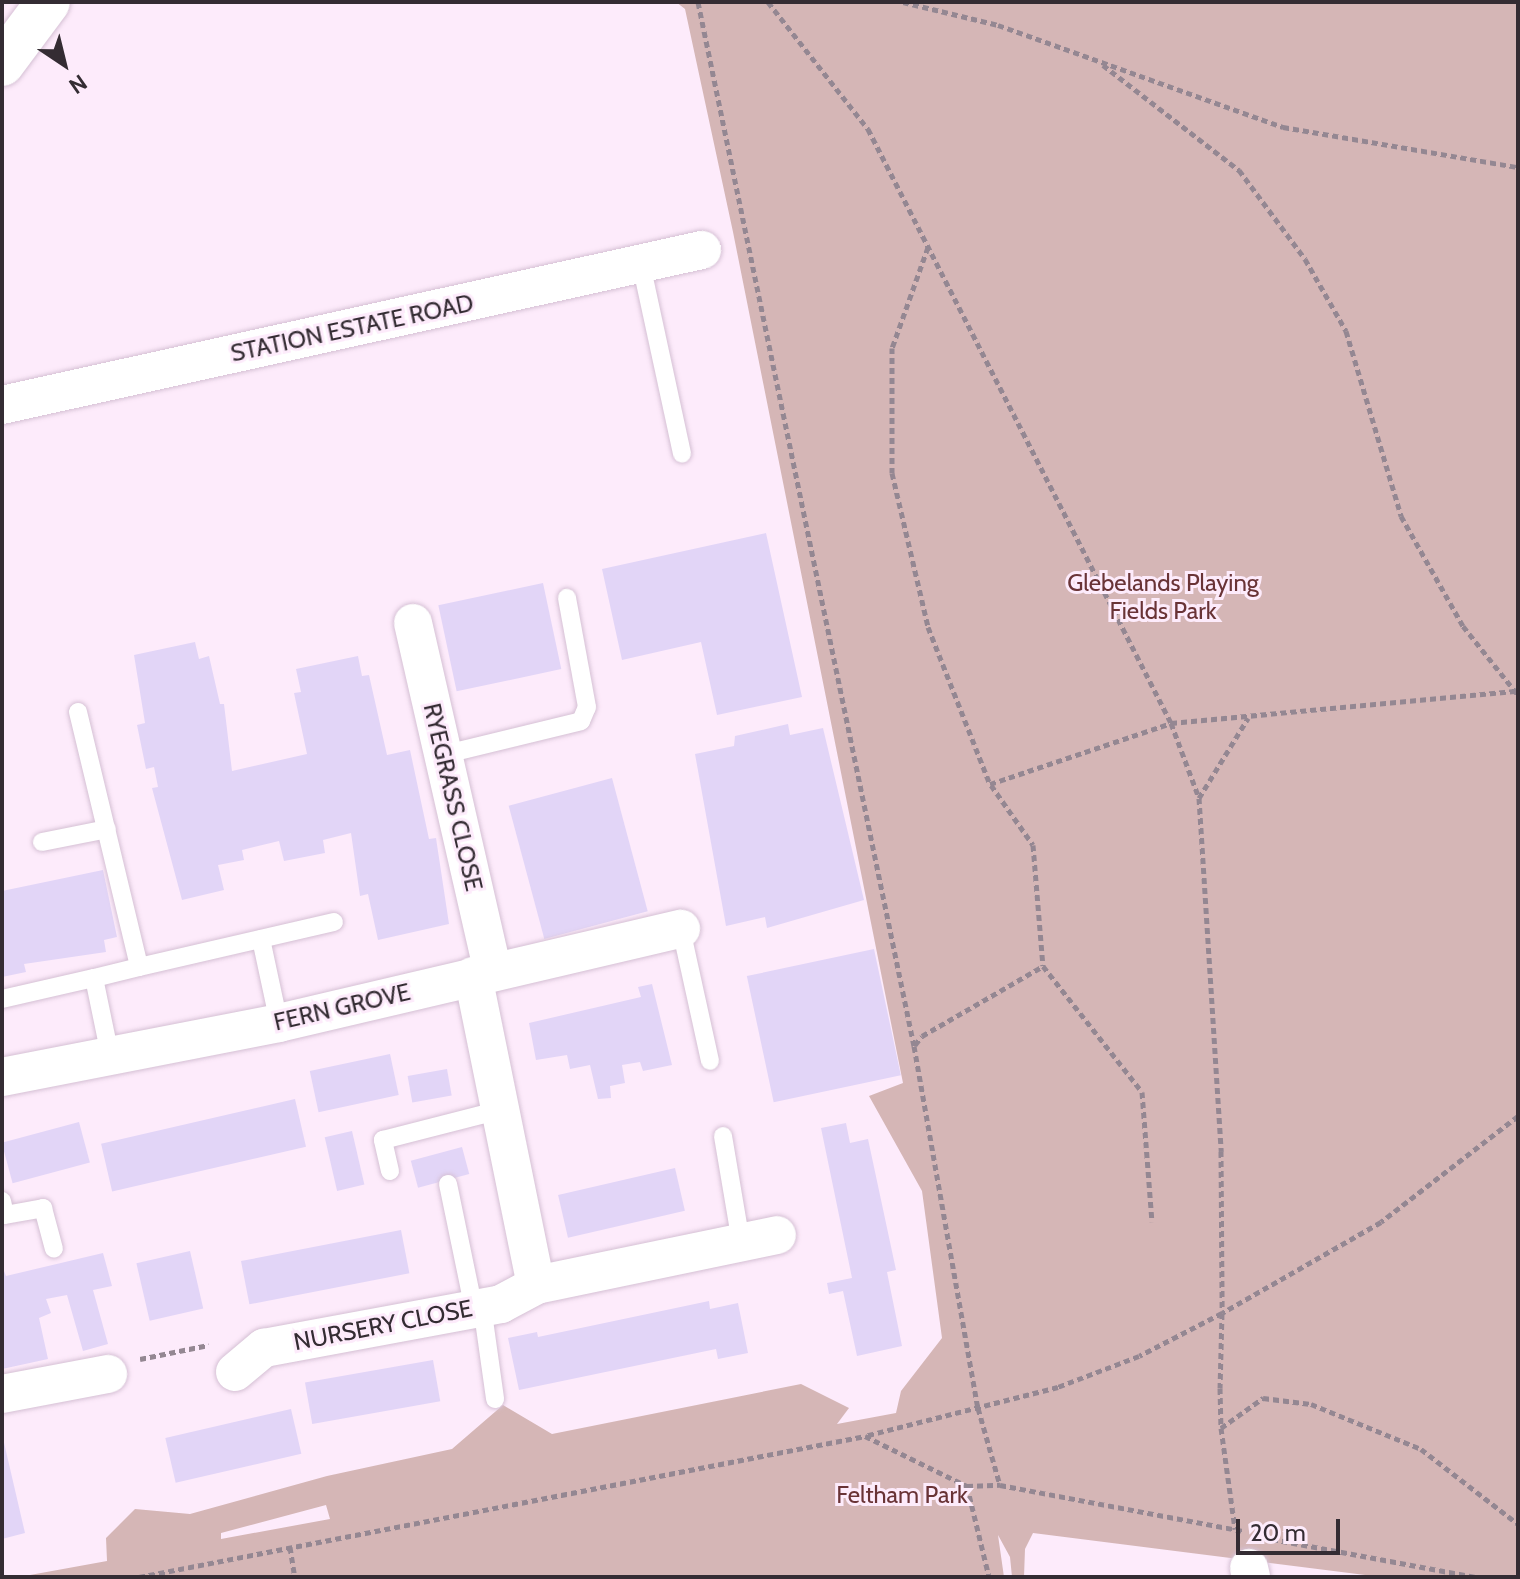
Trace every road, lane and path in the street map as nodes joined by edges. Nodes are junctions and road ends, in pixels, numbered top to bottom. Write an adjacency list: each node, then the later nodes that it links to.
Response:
1 (48, 2): 5 (main road)
2 (698, 2): 33 (path)
3 (768, 2): 8 (path)
4 (903, 2): 6 (path)
5 (2, 64)
6 (1103, 65): 7 (path); 15 (path)
7 (1518, 167)
8 (928, 246): 18 (path); 20 (path)
9 (702, 250): 10 (street, STATION ESTATE ROAD)
10 (641, 264): 11 (street, STATION ESTATE ROAD); 12 (lane)
11 (2, 405)
12 (682, 454)
13 (567, 598): 19 (lane)
14 (413, 623): 19 (street, RYEGRASS CLOSE)
15 (1516, 692): 17 (path)
16 (78, 712): 22 (lane)
17 (1248, 718): 18 (path); 21 (path)
18 (1171, 723): 20 (path); 21 (path)
19 (442, 755): 29 (street, RYEGRASS CLOSE)
20 (990, 784): 27 (path)
21 (1199, 798): 48 (path)
22 (107, 829): 23 (lane); 28 (lane)
23 (42, 842)
24 (334, 922): 26 (lane)
25 (681, 929): 29 (street, FERN GROVE); 35 (lane)
26 (261, 939): 28 (lane); 32 (lane)
27 (1043, 966): 33 (path); 43 (path)
28 (139, 967): 30 (lane)
29 (483, 974): 32 (street, FERN GROVE); 37 (street)
30 (94, 978): 31 (lane); 34 (lane)
31 (2, 999)
32 (279, 1023): 34 (street, FERN GROVE)
33 (914, 1046): 53 (path)
34 (110, 1055): 36 (street, FERN GROVE)
35 (710, 1061)
36 (2, 1077)
37 (500, 1110): 40 (lane); 46 (street)
38 (1518, 1116): 48 (path)
39 (723, 1136): 44 (lane)
40 (390, 1171)
41 (448, 1184): 47 (lane)
42 (2, 1201): 45 (lane)
43 (1152, 1222)
44 (759, 1238): 46 (street, NURSERY CLOSE)
45 (54, 1249)
46 (536, 1285): 47 (street, NURSERY CLOSE)
47 (477, 1306): 49 (street, NURSERY CLOSE); 52 (lane)
48 (1222, 1313): 53 (path); 54 (path)
49 (235, 1372): 50 (path)
50 (108, 1374): 51 (street)
51 (2, 1394)
52 (495, 1399)
53 (978, 1408): 55 (path); 56 (path)
54 (1221, 1428): 58 (path); 59 (path)
55 (865, 1436): 57 (path); 60 (path)
56 (1000, 1485): 57 (path); 59 (path)
57 (967, 1486): 64 (path)
58 (1518, 1524)
59 (1235, 1529): 61 (path)
60 (290, 1547): 62 (path); 63 (path)
61 (1254, 1554): 65 (path)
62 (139, 1577)
63 (295, 1577)
64 (989, 1577)
65 (1475, 1577)

